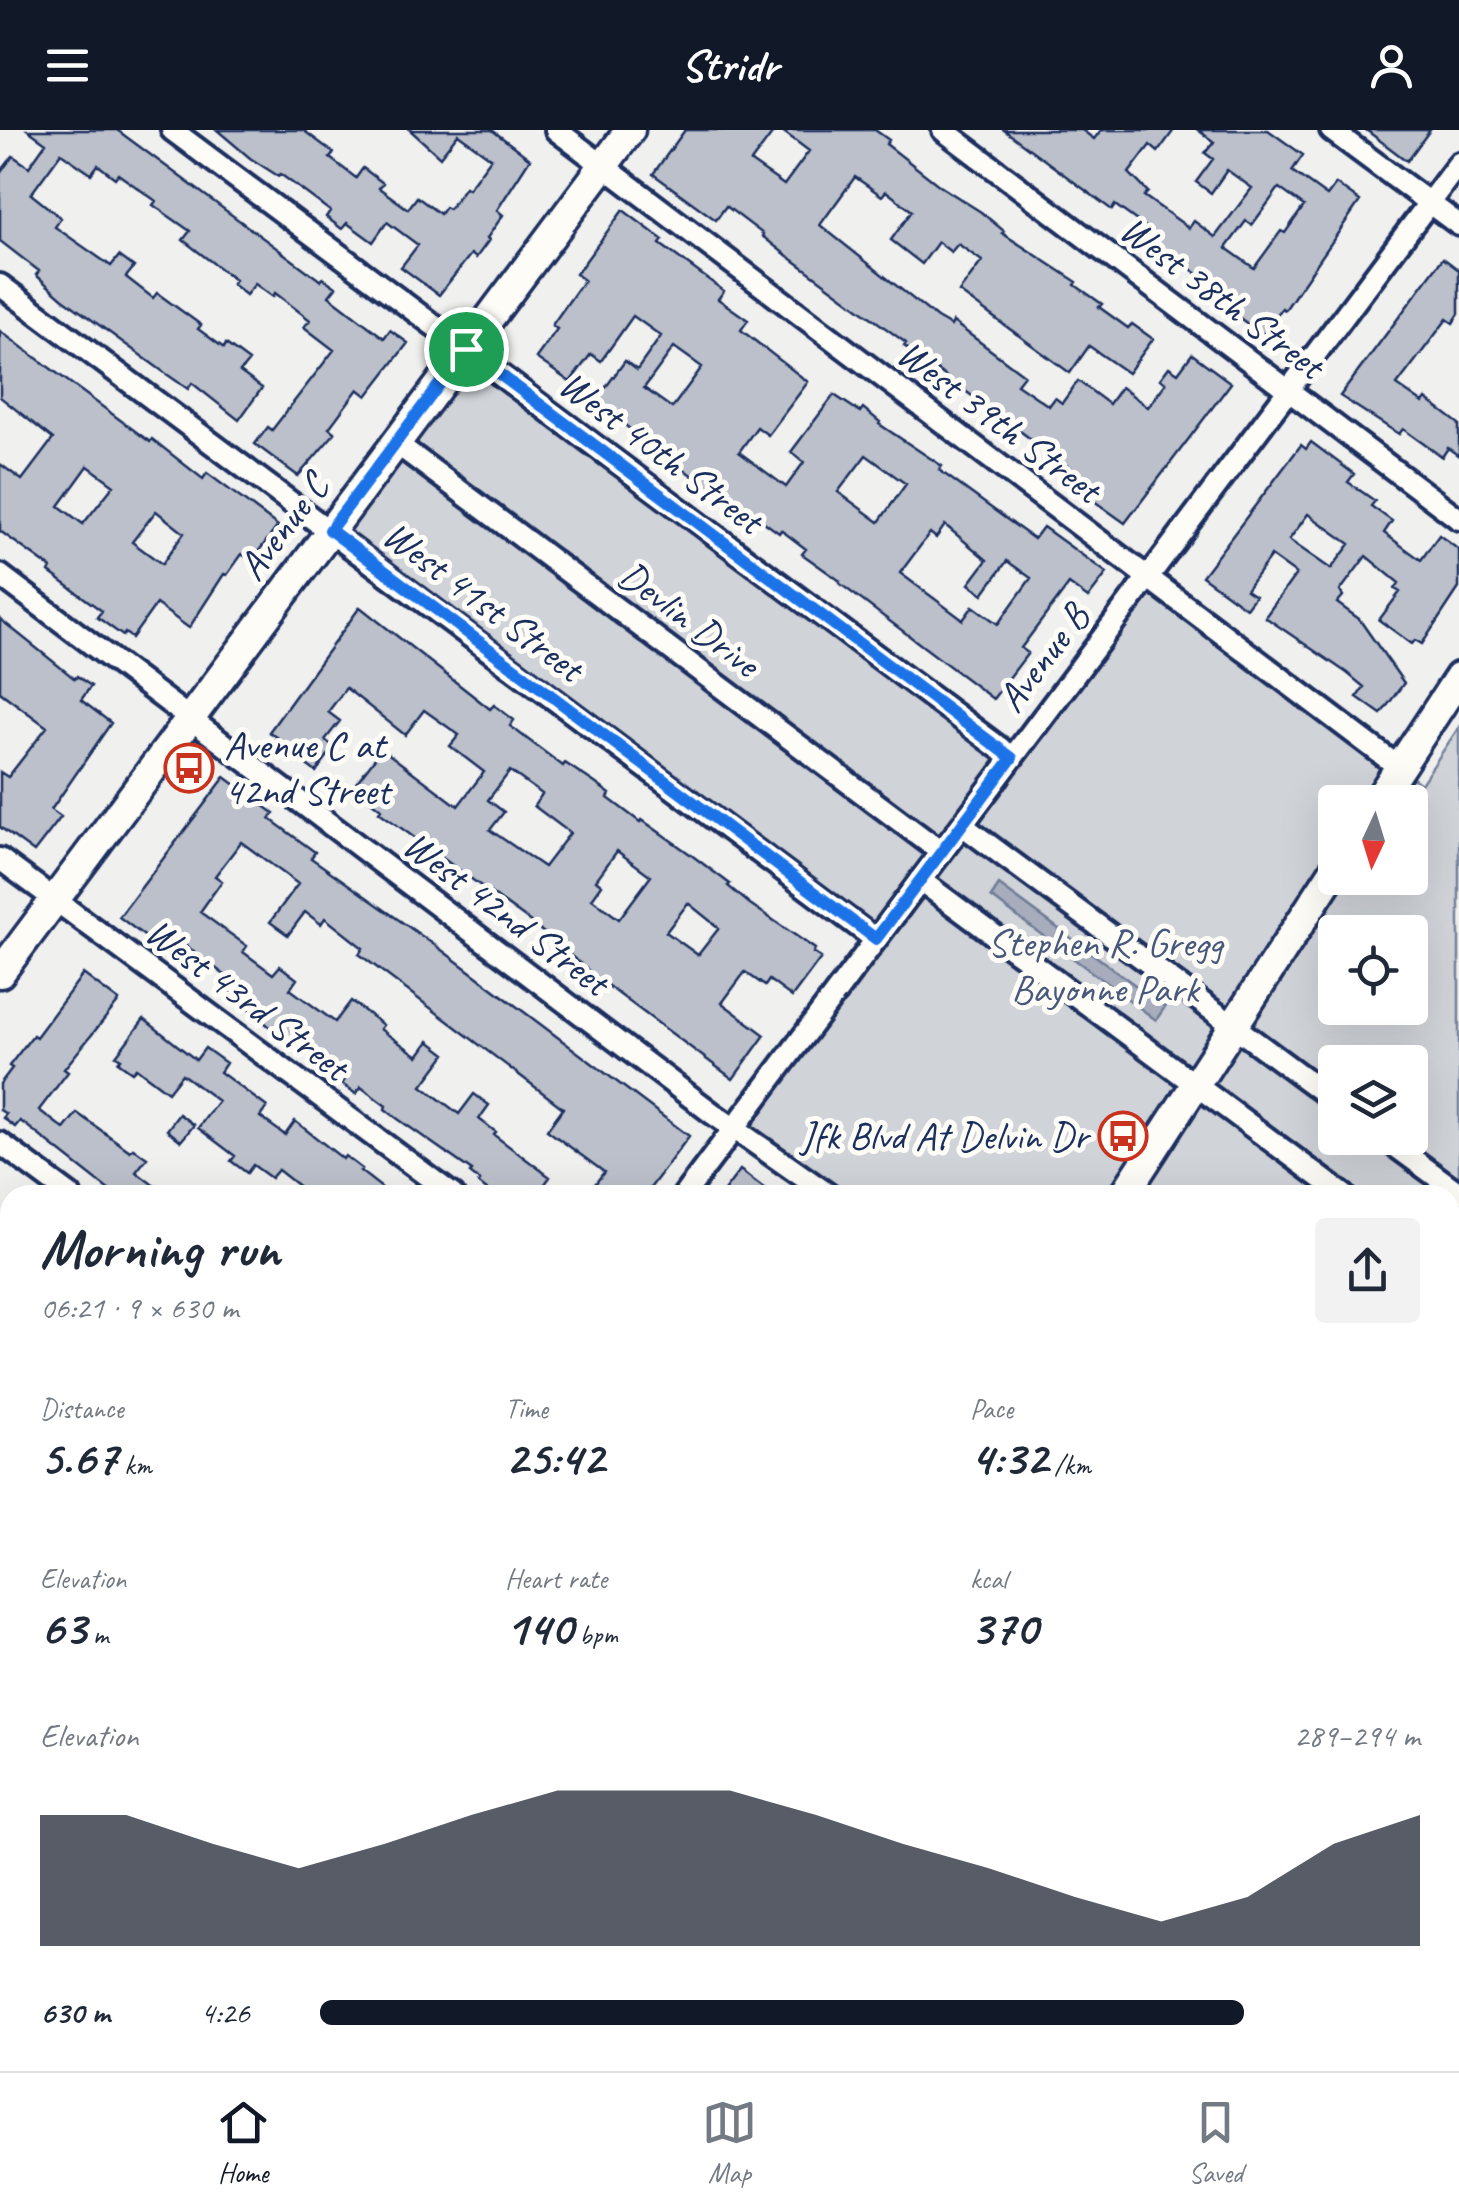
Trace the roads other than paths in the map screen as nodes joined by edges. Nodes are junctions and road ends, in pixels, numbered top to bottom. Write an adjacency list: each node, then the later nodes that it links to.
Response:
1 (172, 130): 11 (street, West 40th Street)
2 (556, 130): 7 (street, West 39th Street)
3 (630, 130): 7 (main road, Avenue C)
4 (943, 130): 12 (street, West 38th Street)
5 (1331, 130): 8 (street)
6 (1459, 163): 8 (street, Avenue B)
7 (603, 165): 11 (main road, Avenue C); 17 (street, West 39th Street)
8 (1429, 203): 9 (street); 12 (street, Avenue B)
9 (1459, 226)
10 (0, 285): 15 (street, West 41st Street)
11 (466, 349): 13 (main road, Avenue C); 20 (street, West 40th Street)
12 (1288, 390): 14 (street, West 38th Street); 17 (street, Avenue B)
13 (396, 443): 15 (main road, Avenue C); 24 (street, Devlin Drive)
14 (1459, 519)
15 (330, 530): 19 (main road, Avenue C); 29 (street, West 41st Street)
16 (0, 575): 19 (street, West 42nd Street)
17 (1148, 577): 20 (street, Avenue B); 21 (street, West 39th Street)
18 (1459, 677): 21 (main road)
19 (189, 718): 28 (main road, Avenue C); 34 (street, West 42nd Street)
20 (1012, 758): 23 (street, Avenue B)
21 (1400, 768): 22 (main road)
22 (1389, 785)
23 (962, 824): 24 (street, Avenue B); 31 (street)
24 (941, 852): 26 (street, Avenue B)
25 (0, 859): 28 (street, West 43rd Street)
26 (920, 880): 29 (street, Avenue B); 32 (street)
27 (1318, 895): 31 (main road)
28 (54, 900): 30 (main road, Avenue C); 38 (street, West 43rd Street)
29 (876, 939): 34 (street, Avenue B)
30 (0, 972)
31 (1234, 1026): 32 (main road); 33 (street)
32 (1196, 1086): 41 (main road); 42 (street)
33 (1318, 1088)
34 (734, 1128): 39 (street, Avenue B); 40 (street, West 42nd Street)
35 (0, 1143): 37 (street)
36 (1407, 1155): 43 (street)
37 (57, 1185)
38 (440, 1185)
39 (691, 1185)
40 (814, 1185)
41 (1131, 1185)
42 (1330, 1185)
43 (1447, 1185)

